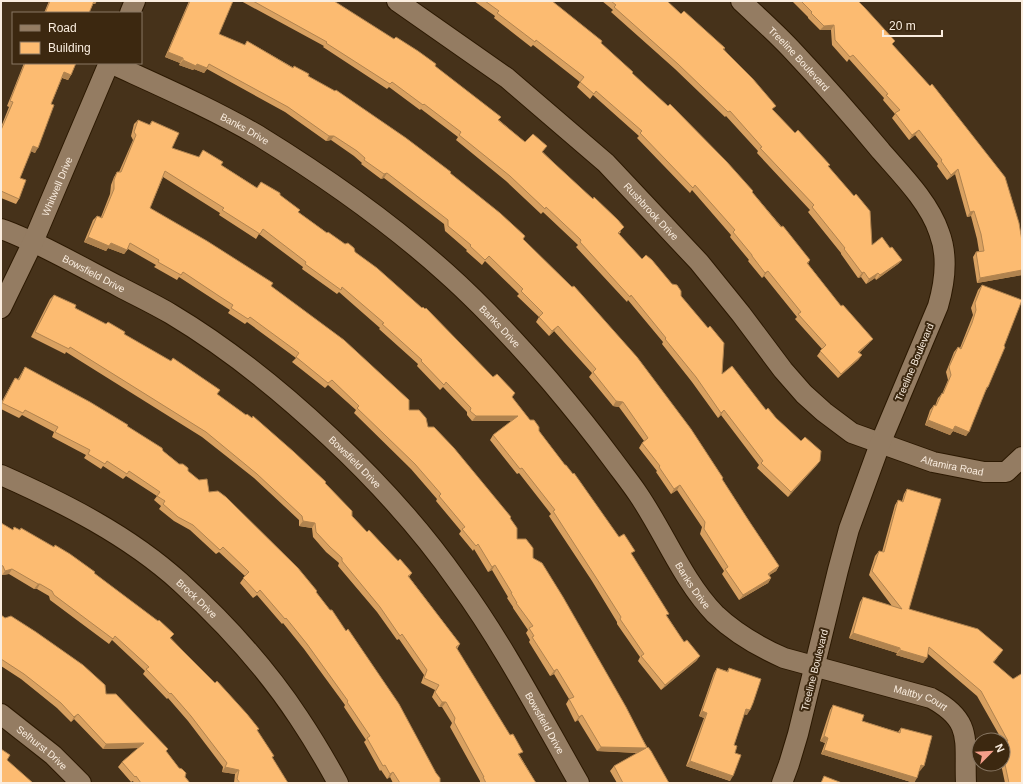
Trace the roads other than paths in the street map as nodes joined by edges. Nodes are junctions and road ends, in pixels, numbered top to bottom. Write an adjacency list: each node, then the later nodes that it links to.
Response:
1 (135, 1): 4 (street)
2 (397, 1): 10 (street, Rushbrook Drive)
3 (741, 1): 10 (street, Treeline Boulevard)
4 (130, 12)
5 (110, 64): 8 (street, Whitwell Drive)
6 (112, 64): 13 (street, Banks Drive)
7 (1, 229): 8 (street, Bowsfield Drive)
8 (33, 242): 9 (street, Whitwell Drive); 17 (street, Bowsfield Drive)
9 (1, 308)
10 (880, 444): 11 (street, Altamira Road); 13 (street, Treeline Boulevard)
11 (1022, 457)
12 (1, 475): 16 (street, Brock Drive)
13 (815, 667): 18 (street, Treeline Boulevard); 19 (street, Maltby Court)
14 (1, 714): 15 (street, Selhurst Drive)
15 (81, 783)
16 (338, 783)
17 (579, 783)
18 (782, 783)
19 (966, 783)

